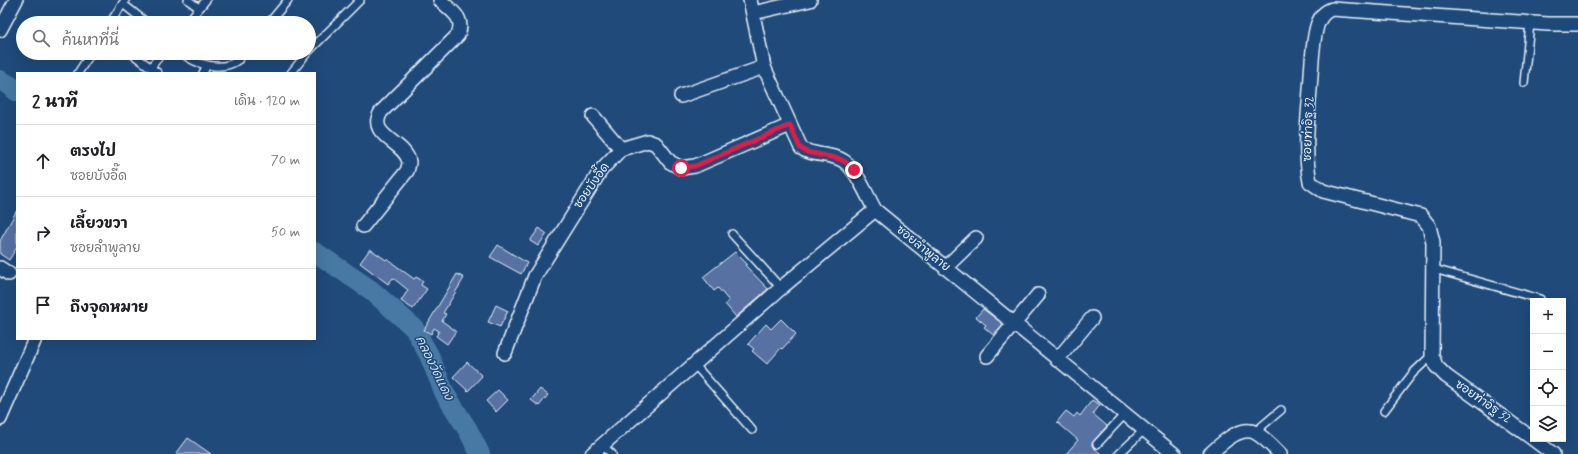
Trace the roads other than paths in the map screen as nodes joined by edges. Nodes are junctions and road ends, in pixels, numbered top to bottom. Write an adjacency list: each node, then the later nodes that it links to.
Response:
1 (16, 0): 18 (street)
2 (188, 0): 11 (lane)
3 (206, 0): 11 (lane)
4 (288, 0): 15 (lane)
5 (360, 0): 19 (lane)
6 (440, 0): 39 (street)
7 (810, 0): 10 (street)
8 (124, 2): 12 (lane); 13 (lane)
9 (1342, 5): 16 (street, ซอยท่าอิฐ 32); 43 (street, ซอยท่าอิฐ 32)
10 (751, 6): 28 (street, ซอยลำพูลาย)
11 (199, 8): 14 (lane)
12 (115, 16)
13 (139, 16)
14 (193, 16)
15 (275, 16)
16 (1530, 23): 17 (street, ซอยท่าอิฐ 32); 33 (lane)
17 (1578, 24)
18 (0, 30)
19 (316, 44)
20 (86, 60): 29 (lane)
21 (141, 60): 27 (lane)
22 (156, 60): 27 (lane)
23 (192, 60): 26 (lane)
24 (238, 60): 26 (lane)
25 (301, 60): 32 (lane)
26 (207, 65): 31 (lane)
27 (151, 67): 30 (lane)
28 (764, 68): 34 (street); 36 (street, ซอยลำพูลาย)
29 (79, 72)
30 (157, 72)
31 (204, 72)
32 (291, 72)
33 (1524, 83)
34 (681, 96)
35 (593, 116): 37 (street)
36 (790, 125): 37 (street, ซอยบังอี๊ด); 38 (street, ซอยลำพูลาย)
37 (621, 149): 50 (street, ซอยบังอี๊ด)
38 (875, 210): 42 (street, ซอยลำพูลาย); 44 (street)
39 (362, 226)
40 (732, 234): 44 (lane)
41 (976, 238): 42 (street)
42 (945, 268): 48 (street, ซอยลำพูลาย)
43 (1434, 269): 46 (lane); 51 (street, ซอยท่าอิฐ 32)
44 (781, 288): 54 (street)
45 (1038, 295): 48 (street)
46 (1536, 298)
47 (1092, 318): 53 (street)
48 (1015, 325): 52 (street); 53 (street, ซอยลำพูลาย)
49 (35, 340): 58 (street)
50 (505, 353)
51 (1432, 355): 56 (lane); 62 (street, ซอยท่าอิฐ 32)
52 (987, 356)
53 (1057, 360): 57 (street, ซอยลำพูลาย)
54 (694, 364): 59 (lane); 65 (street)
55 (1281, 410): 61 (lane)
56 (1384, 411)
57 (1125, 414): 60 (street, ซอยลำพูลาย); 64 (lane)
58 (0, 419)
59 (752, 430)
60 (1144, 430): 67 (lane); 68 (street, ซอยลำพูลาย)
61 (1255, 432): 69 (street); 70 (street)
62 (1530, 437)
63 (1537, 442): 71 (street, ซอยท่าอิฐ 32)
64 (1097, 444)
65 (595, 452): 66 (lane)
66 (612, 454)
67 (1119, 454)
68 (1174, 454)
69 (1210, 454)
70 (1280, 454)
71 (1553, 454)

